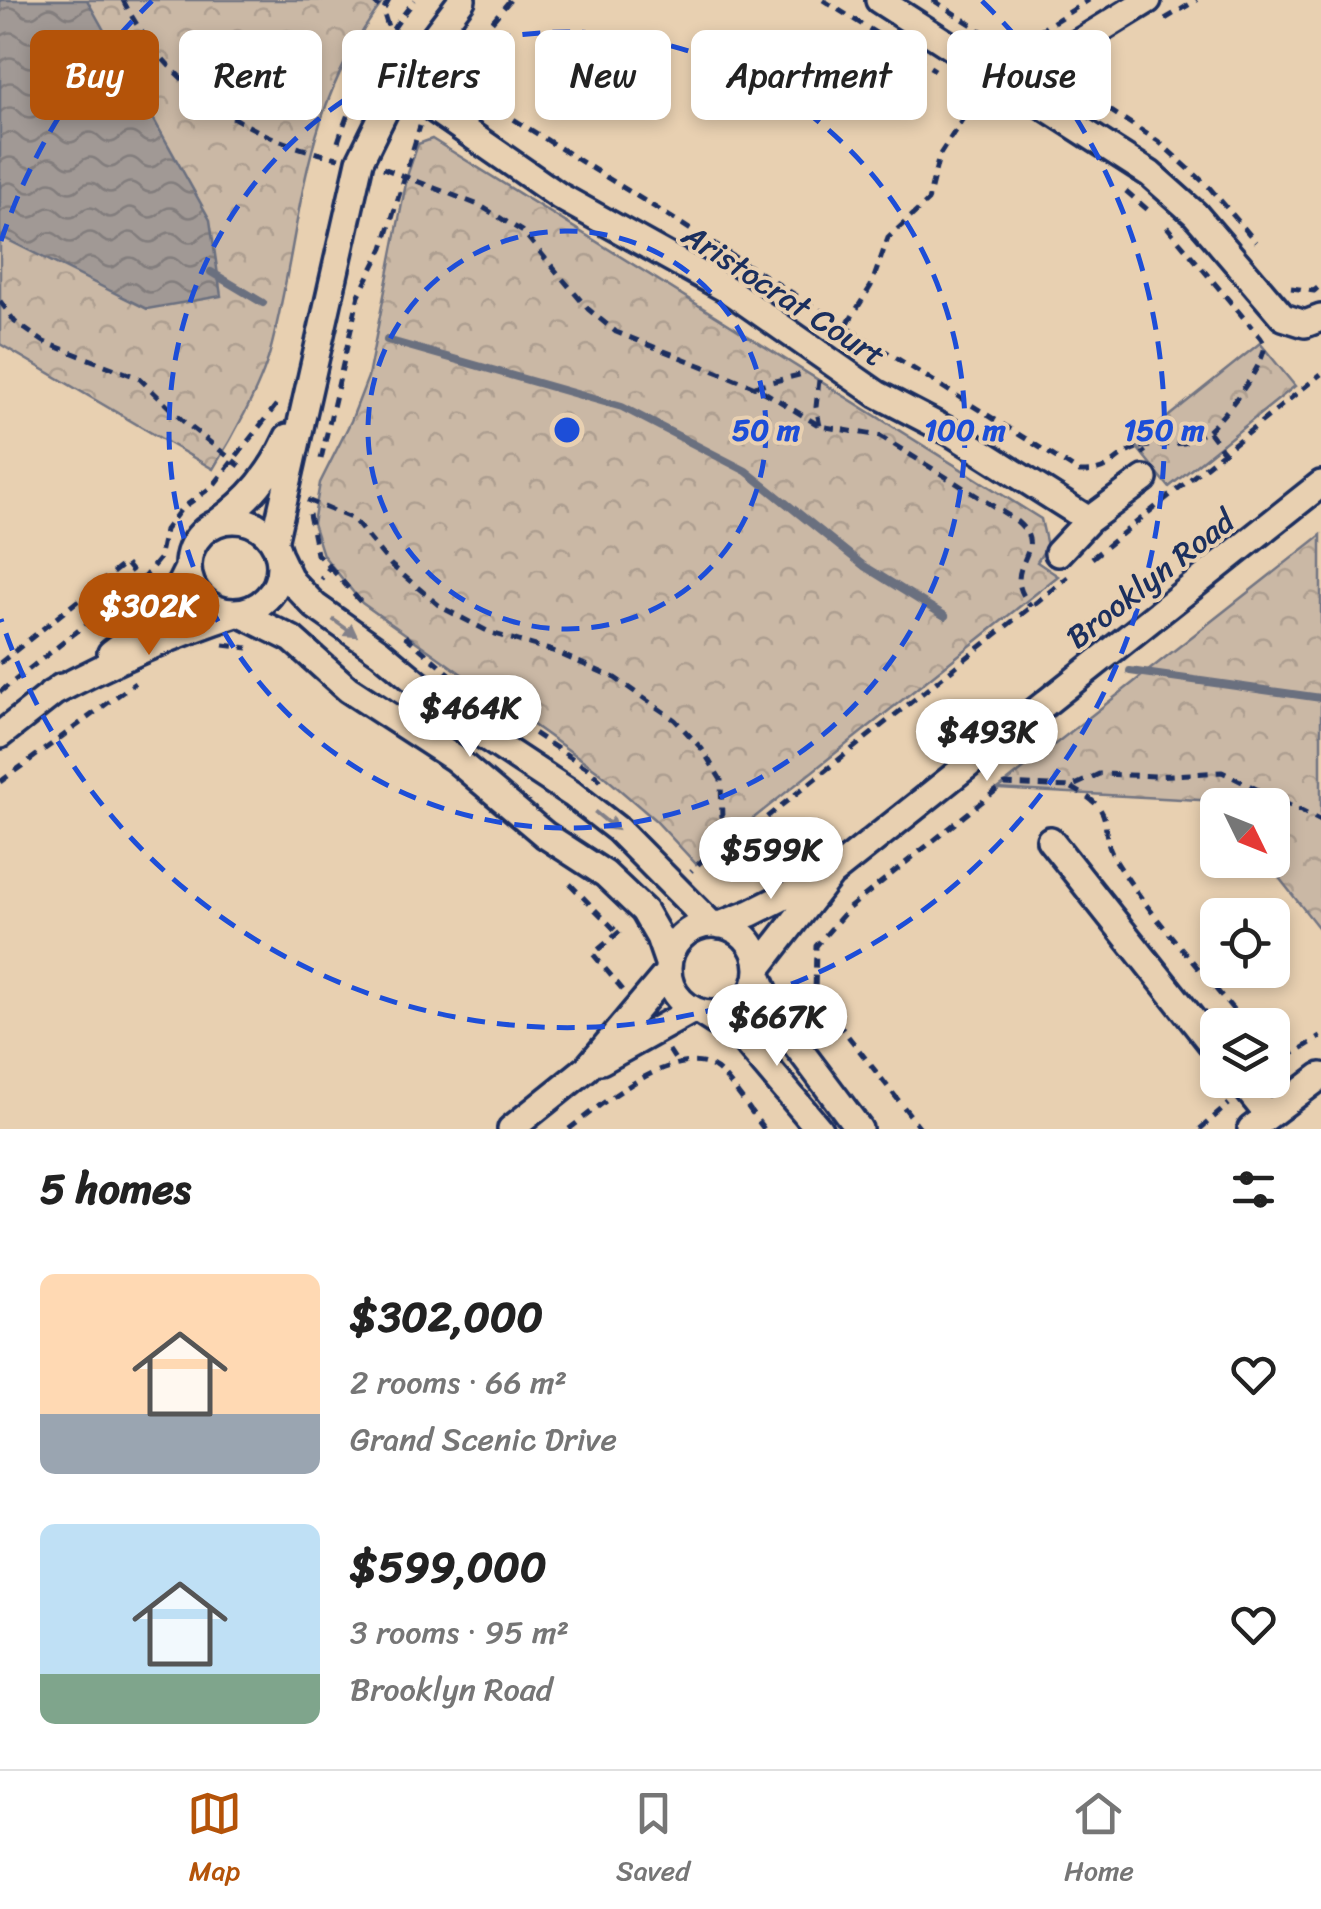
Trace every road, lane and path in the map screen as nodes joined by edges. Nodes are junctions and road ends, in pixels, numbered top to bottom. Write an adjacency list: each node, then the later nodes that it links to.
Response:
1 (372, 0): 13 (path)
2 (389, 0): 13 (path)
3 (416, 0): 15 (path)
4 (462, 0): 16 (street)
5 (510, 0): 17 (path)
6 (823, 0): 22 (path)
7 (879, 0): 21 (street)
8 (933, 0): 18 (path)
9 (1089, 0): 19 (path)
10 (1197, 0): 12 (path)
11 (124, 1): 31 (path)
12 (1156, 10): 20 (street)
13 (383, 11): 14 (path)
14 (389, 30)
15 (392, 30)
16 (439, 30)
17 (485, 30)
18 (981, 30)
19 (1039, 30)
20 (1111, 31)
21 (947, 43)
22 (946, 77)
23 (1111, 112): 38 (path)
24 (515, 119): 44 (path)
25 (346, 120): 31 (path)
26 (380, 120): 32 (street)
27 (423, 120): 34 (path)
28 (448, 120): 45 (street, Aristocrat Court)
29 (962, 120): 44 (path)
30 (1068, 120): 41 (street)
31 (334, 157): 32 (path); 33 (path)
32 (360, 161): 34 (path); 57 (street)
33 (330, 174)
34 (405, 174): 47 (path); 54 (path)
35 (1116, 183): 36 (path)
36 (1154, 215)
37 (1166, 226): 43 (path)
38 (1256, 242)
39 (1321, 284): 41 (path)
40 (0, 301): 53 (path)
41 (1271, 305): 42 (street); 43 (path)
42 (1321, 318)
43 (1249, 324): 50 (path)
44 (846, 327): 45 (path); 51 (path)
45 (824, 359): 60 (street, Aristocrat Court)
46 (1321, 374): 52 (path)
47 (752, 386): 49 (path); 49 (path)
48 (280, 401): 53 (path)
49 (820, 426): 68 (path)
50 (1208, 432): 51 (path); 52 (path)
51 (1140, 447): 55 (path)
52 (1224, 452): 63 (path)
53 (234, 460): 57 (path); 76 (path)
54 (321, 461)
55 (1148, 470): 60 (street)
56 (1321, 484): 83 (street, Brooklyn Road)
57 (274, 488): 59 (path); 61 (street); 62 (street)
58 (313, 490): 59 (path)
59 (311, 501): 65 (path); 82 (path)
60 (1089, 520): 64 (street)
61 (218, 522): 62 (street); 66 (street)
62 (277, 550): 67 (street); 70 (street)
63 (1089, 560)
64 (1066, 562): 68 (path)
65 (330, 567): 67 (path); 69 (path)
66 (187, 570): 70 (street); 77 (street)
67 (307, 598): 84 (street, one-way to 84)
68 (1031, 606): 82 (path)
69 (371, 612)
70 (238, 613): 72 (street); 77 (street)
71 (397, 630): 74 (path)
72 (280, 633): 73 (path); 85 (street)
73 (212, 650)
74 (452, 675)
75 (465, 688): 80 (path)
76 (0, 692)
77 (50, 694): 78 (street)
78 (0, 735)
79 (1071, 787): 91 (path)
80 (614, 793)
81 (1050, 840): 93 (street)
82 (707, 856): 84 (path)
83 (831, 874): 86 (street, Brooklyn Road); 88 (street, Brooklyn Road)
84 (672, 888): 86 (street)
85 (644, 911): 87 (street); 90 (path)
86 (715, 924): 87 (street); 88 (street)
87 (668, 967): 90 (street); 92 (street)
88 (758, 971): 92 (street); 104 (street)
89 (821, 1001): 105 (path)
90 (638, 1008): 96 (street)
91 (1232, 1008)
92 (698, 1012): 96 (street); 103 (street)
93 (1200, 1029)
94 (1321, 1038): 95 (path)
95 (1290, 1054)
96 (587, 1068): 100 (street)
97 (1321, 1076): 99 (street)
98 (1248, 1098): 99 (street)
99 (1259, 1122)
100 (511, 1129)
101 (569, 1129): 102 (path)
102 (764, 1129)
103 (819, 1129)
104 (859, 1129)
105 (921, 1129)

